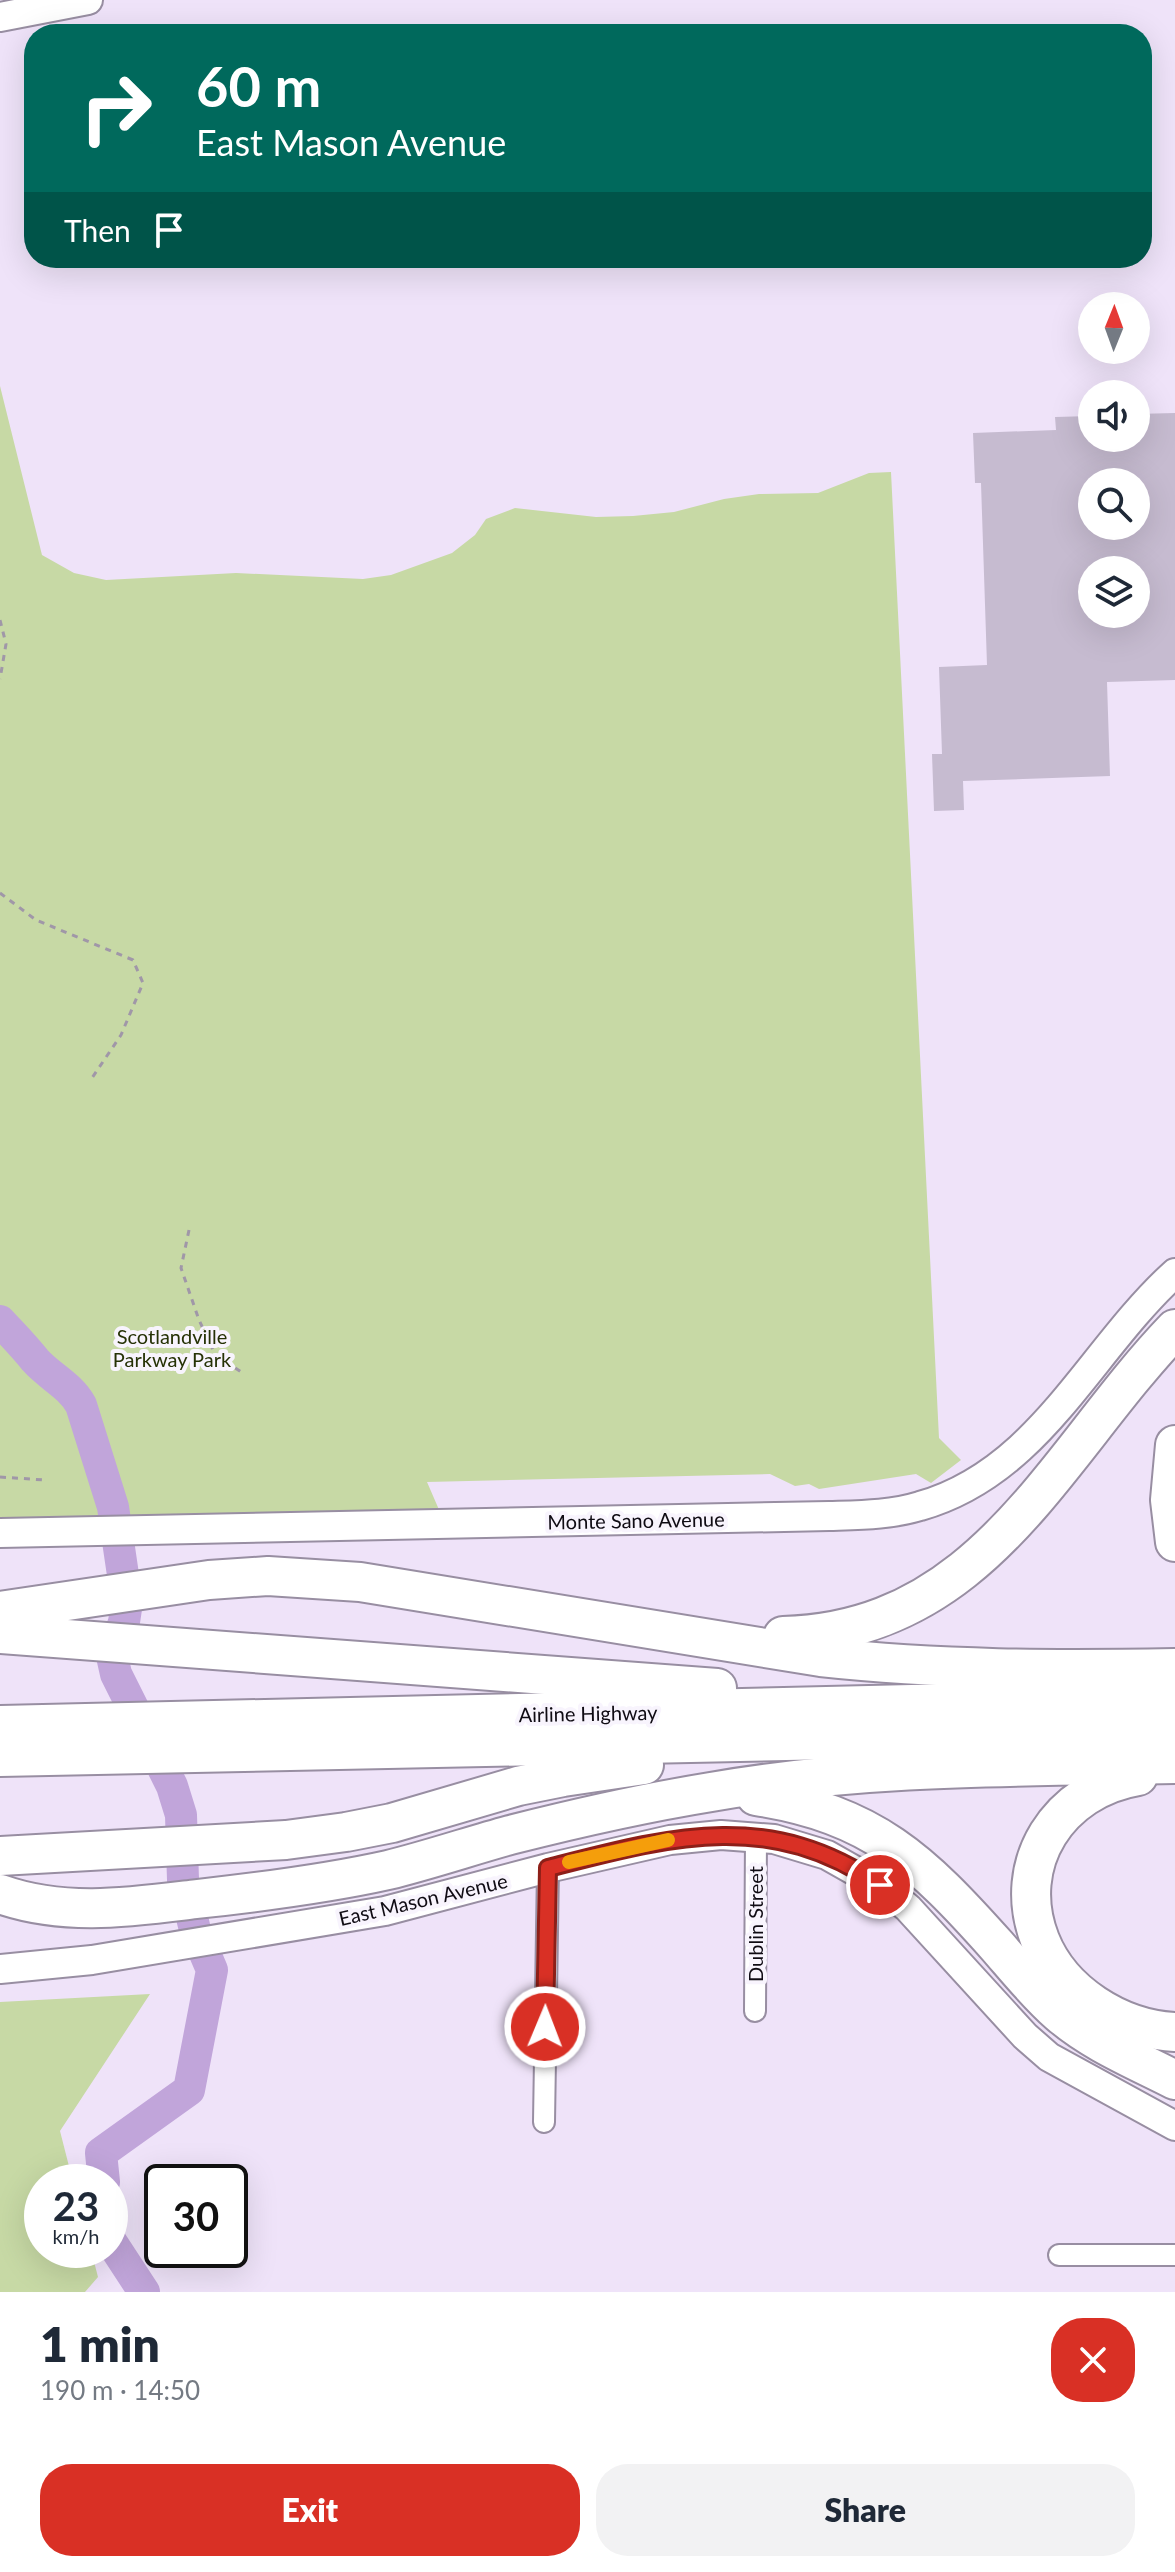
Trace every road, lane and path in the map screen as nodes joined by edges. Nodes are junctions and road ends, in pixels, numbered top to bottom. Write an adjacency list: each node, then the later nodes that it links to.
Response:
1 (88, 0): 2 (street)
2 (0, 17)
3 (0, 620): 4 (path)
4 (0, 679)
5 (0, 893): 6 (path)
6 (92, 1078)
7 (189, 1230): 10 (path)
8 (1175, 1273): 14 (street, Monte Sano Avenue)
9 (1175, 1329): 18 (highway)
10 (244, 1374)
11 (1175, 1445): 15 (highway)
12 (0, 1477): 13 (path)
13 (45, 1480)
14 (0, 1533)
15 (1175, 1542)
16 (0, 1611): 18 (highway)
17 (0, 1634): 21 (highway)
18 (741, 1642): 19 (highway)
19 (1175, 1668)
20 (1175, 1698): 21 (highway, Airline Highway)
21 (786, 1708): 23 (highway, Airline Highway)
22 (0, 1725): 25 (highway, Airline Highway)
23 (215, 1737): 24 (highway, Airline Highway); 25 (highway, Airline Highway)
24 (864, 1739): 26 (highway, Airline Highway); 30 (highway)
25 (86, 1740): 27 (highway, Airline Highway)
26 (1169, 1754): 28 (highway); 35 (highway)
27 (0, 1757)
28 (714, 1791): 32 (highway); 36 (highway)
29 (756, 1836): 31 (street, East Mason Avenue); 34 (street, Dublin Street); 38 (street, East Mason Avenue)
30 (0, 1856)
31 (548, 1868): 33 (street, East Mason Avenue); 37 (street)
32 (0, 1894)
33 (0, 1969)
34 (755, 2011)
35 (1175, 2032)
36 (1175, 2080)
37 (544, 2122)
38 (1175, 2126)
39 (1059, 2255): 40 (street)
40 (1175, 2255)

